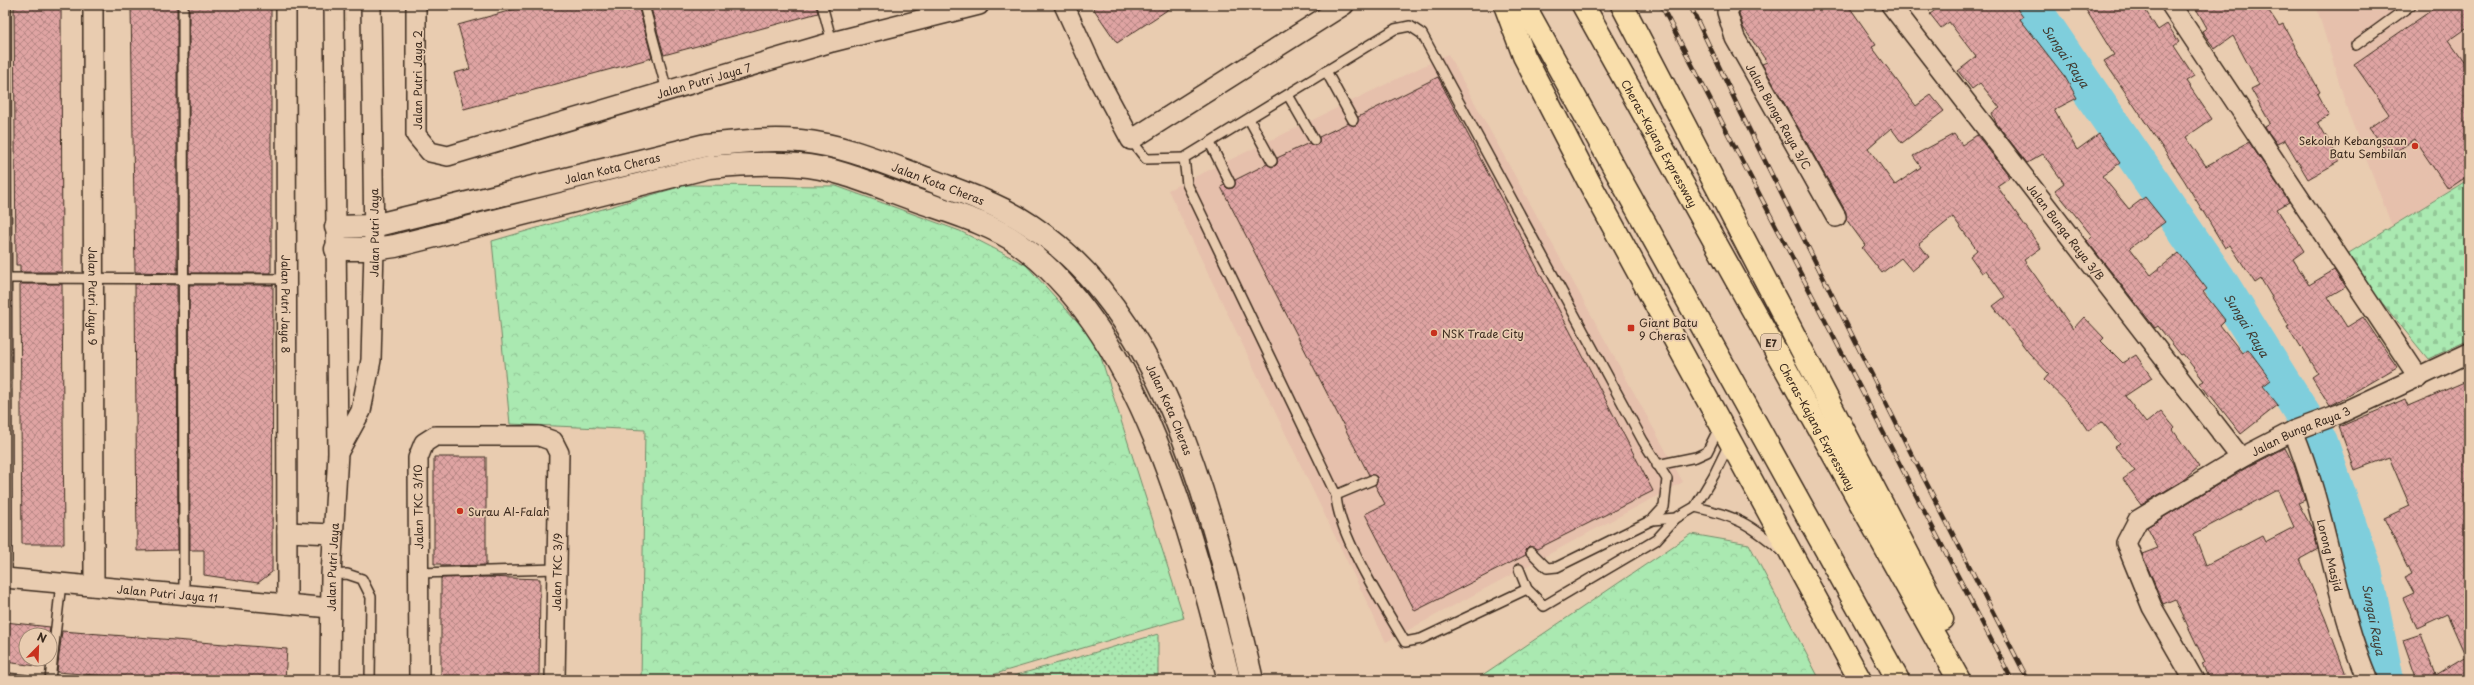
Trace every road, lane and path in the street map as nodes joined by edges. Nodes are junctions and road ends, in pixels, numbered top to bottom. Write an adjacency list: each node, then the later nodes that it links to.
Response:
1 (6, 5): 22 (lane)
2 (93, 5): 42 (street, Jalan Putri Jaya 9)
3 (183, 5): 43 (lane)
4 (286, 5): 44 (street, Jalan Putri Jaya 8)
5 (334, 5): 38 (street, Jalan Putri Jaya)
6 (371, 5): 37 (street, Jalan Putri Jaya)
7 (416, 5): 32 (street, Jalan Putri Jaya 2)
8 (644, 5): 25 (lane)
9 (822, 5): 21 (lane)
10 (979, 5): 21 (street, Jalan Putri Jaya 7)
11 (1064, 5): 29 (street)
12 (1344, 5): 29 (street)
13 (1505, 5): 48 (highway)
14 (1524, 5): 83 (highway)
15 (1583, 5): 84 (highway, Cheras–Kajang Expressway / E7)
16 (1622, 5): 84 (highway)
17 (1891, 5): 51 (street, Jalan Bunga Raya 3/B)
18 (2171, 5): 46 (street)
19 (2411, 5): 23 (lane)
20 (1729, 9): 36 (street, Jalan Bunga Raya 3/C)
21 (832, 42): 25 (street, Jalan Putri Jaya 7)
22 (5, 43): 41 (lane)
23 (2356, 45)
24 (1326, 71): 26 (lane); 28 (lane); 52 (lane)
25 (667, 91): 32 (street, Jalan Putri Jaya 7)
26 (1288, 95): 27 (lane); 30 (lane)
27 (1249, 119): 31 (lane); 34 (lane)
28 (1353, 120)
29 (1130, 140): 33 (lane)
30 (1314, 140)
31 (1210, 143): 33 (lane); 35 (lane)
32 (430, 152)
33 (1184, 158): 54 (lane)
34 (1272, 161)
35 (1230, 183)
36 (1836, 217)
37 (373, 226): 38 (street, Jalan Kota Cheras); 40 (street, Jalan Putri Jaya); 81 (street, Jalan Kota Cheras)
38 (336, 227): 39 (street, Jalan Putri Jaya)
39 (336, 249): 40 (street, Jalan Kota Cheras); 50 (street, Jalan Putri Jaya)
40 (374, 249): 50 (street, Jalan Putri Jaya); 80 (street, Jalan Kota Cheras)
41 (5, 278): 42 (lane); 66 (lane)
42 (94, 278): 43 (lane); 68 (street, Jalan Putri Jaya 9)
43 (183, 279): 44 (lane); 70 (lane)
44 (286, 279): 58 (street, Jalan Putri Jaya 8)
45 (2469, 353): 46 (street, Jalan Bunga Raya 3)
46 (2419, 378): 47 (street, Jalan Bunga Raya 3)
47 (2293, 431): 51 (street, Jalan Bunga Raya 3); 86 (street, Lorong Masjid)
48 (1726, 432): 52 (lane); 55 (lane); 61 (highway)
49 (553, 441): 63 (street, Jalan TKC 3/9); 64 (street, Jalan TKC 3/10)
50 (338, 453): 59 (street, Jalan Putri Jaya)
51 (2241, 458): 85 (street, Jalan Bunga Raya 3)
52 (1657, 465): 57 (lane)
53 (1372, 480): 54 (lane)
54 (1336, 495): 69 (lane)
55 (1695, 507): 56 (lane); 61 (lane)
56 (1676, 518): 57 (lane); 69 (lane)
57 (1652, 520): 60 (lane)
58 (287, 532): 59 (street); 71 (street, Jalan Putri Jaya 8)
59 (333, 534): 65 (street, Jalan Putri Jaya)
60 (1531, 552)
61 (1794, 560): 82 (highway)
62 (1519, 569): 69 (lane)
63 (557, 570): 64 (lane); 79 (street, Jalan TKC 3/9)
64 (419, 573): 78 (street, Jalan TKC 3/10)
65 (331, 575): 72 (street, Jalan Putri Jaya); 77 (lane)
66 (6, 578): 67 (street, Jalan Putri Jaya 11)
67 (61, 583): 68 (street, Jalan Putri Jaya 11); 75 (lane)
68 (94, 586): 70 (street, Jalan Putri Jaya 11)
69 (1527, 588)
70 (184, 594): 71 (street, Jalan Putri Jaya 11)
71 (287, 604): 72 (street, Jalan Putri Jaya 11)
72 (330, 608): 76 (street, Jalan Putri Jaya)
73 (5, 678): 74 (lane)
74 (25, 680)
75 (50, 680)
76 (330, 680)
77 (370, 680)
78 (419, 680)
79 (555, 680)
80 (1229, 680)
81 (1252, 680)
82 (1860, 680)
83 (1898, 680)
84 (1960, 680)
85 (2194, 680)
86 (2368, 680)

